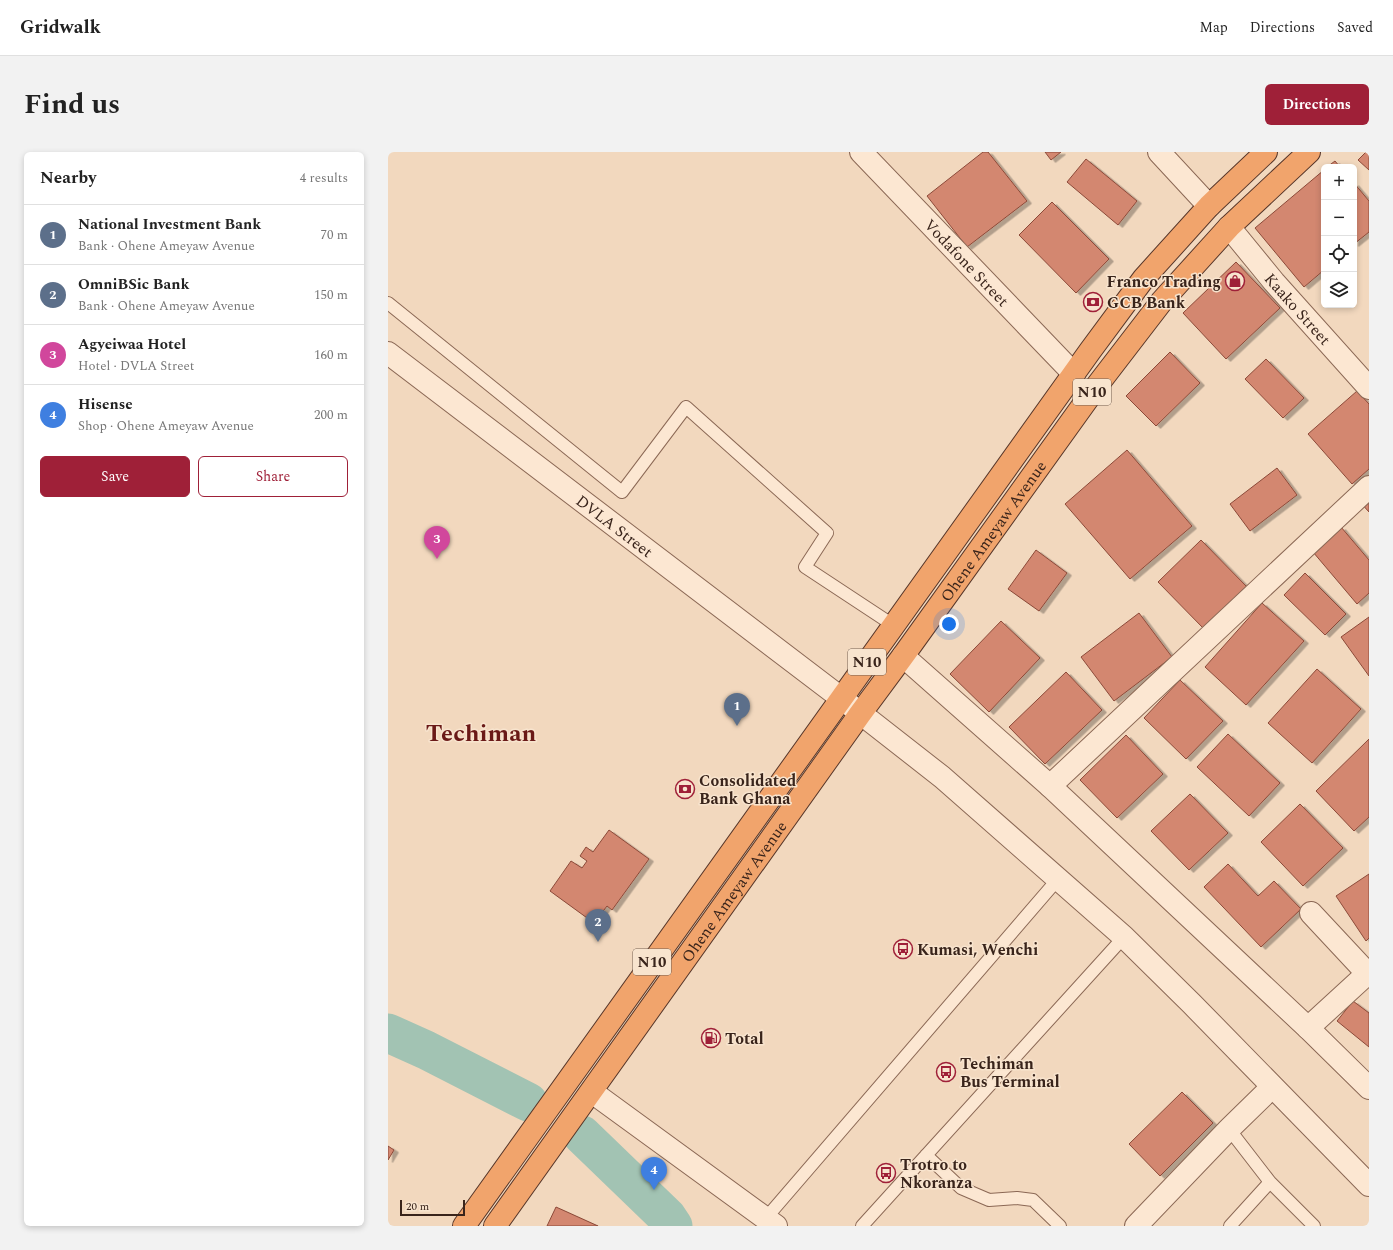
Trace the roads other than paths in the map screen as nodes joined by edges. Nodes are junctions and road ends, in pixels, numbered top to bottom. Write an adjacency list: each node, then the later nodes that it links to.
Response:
1 (861, 152): 9 (street, Vodafone Street)
2 (1159, 152): 5 (street)
3 (1266, 152): 5 (highway, Ohene Ameyaw Avenue / N10)
4 (1309, 152): 6 (highway, Ohene Ameyaw Avenue / N10)
5 (1209, 206): 9 (highway, Ohene Ameyaw Avenue / N10)
6 (1229, 227): 10 (street, Kaako Street); 13 (highway, Ohene Ameyaw Avenue / N10)
7 (388, 303): 12 (lane)
8 (388, 353): 14 (street, DVLA Street)
9 (1074, 374): 12 (highway, Ohene Ameyaw Avenue / N10)
10 (1369, 388)
11 (1369, 487): 16 (street)
12 (893, 625): 14 (highway, Ohene Ameyaw Avenue / N10)
13 (904, 656): 15 (highway, Ohene Ameyaw Avenue / N10); 16 (street)
14 (841, 698): 15 (street, DVLA Street); 19 (highway, Ohene Ameyaw Avenue / N10)
15 (860, 714): 17 (street, DVLA Street); 21 (highway, Ohene Ameyaw Avenue / N10)
16 (1050, 786): 24 (street)
17 (1058, 879): 20 (street, DVLA Street); 35 (lane)
18 (1311, 913): 22 (street)
19 (681, 921): 21 (highway); 23 (highway, Ohene Ameyaw Avenue / N10)
20 (1124, 937): 26 (street, DVLA Street); 31 (lane)
21 (701, 938): 25 (highway, Ohene Ameyaw Avenue / N10)
22 (1368, 972): 24 (street)
23 (617, 1013): 25 (highway); 30 (highway, Ohene Ameyaw Avenue / N10)
24 (1308, 1028): 27 (street)
25 (636, 1029): 28 (highway, Ohene Ameyaw Avenue / N10)
26 (1272, 1087): 29 (street); 34 (street, DVLA Street)
27 (1369, 1088)
28 (592, 1092): 32 (highway, Ohene Ameyaw Avenue / N10); 35 (street)
29 (1229, 1129): 33 (lane); 40 (street)
30 (520, 1149): 32 (highway); 36 (highway, Ohene Ameyaw Avenue / N10)
31 (926, 1155): 38 (lane); 39 (lane)
32 (540, 1165): 37 (highway, Ohene Ameyaw Avenue / N10)
33 (1270, 1182): 41 (lane); 42 (lane)
34 (1369, 1185)
35 (771, 1222)
36 (464, 1226)
37 (495, 1226)
38 (862, 1226)
39 (1060, 1226)
40 (1136, 1226)
41 (1230, 1226)
42 (1314, 1226)

